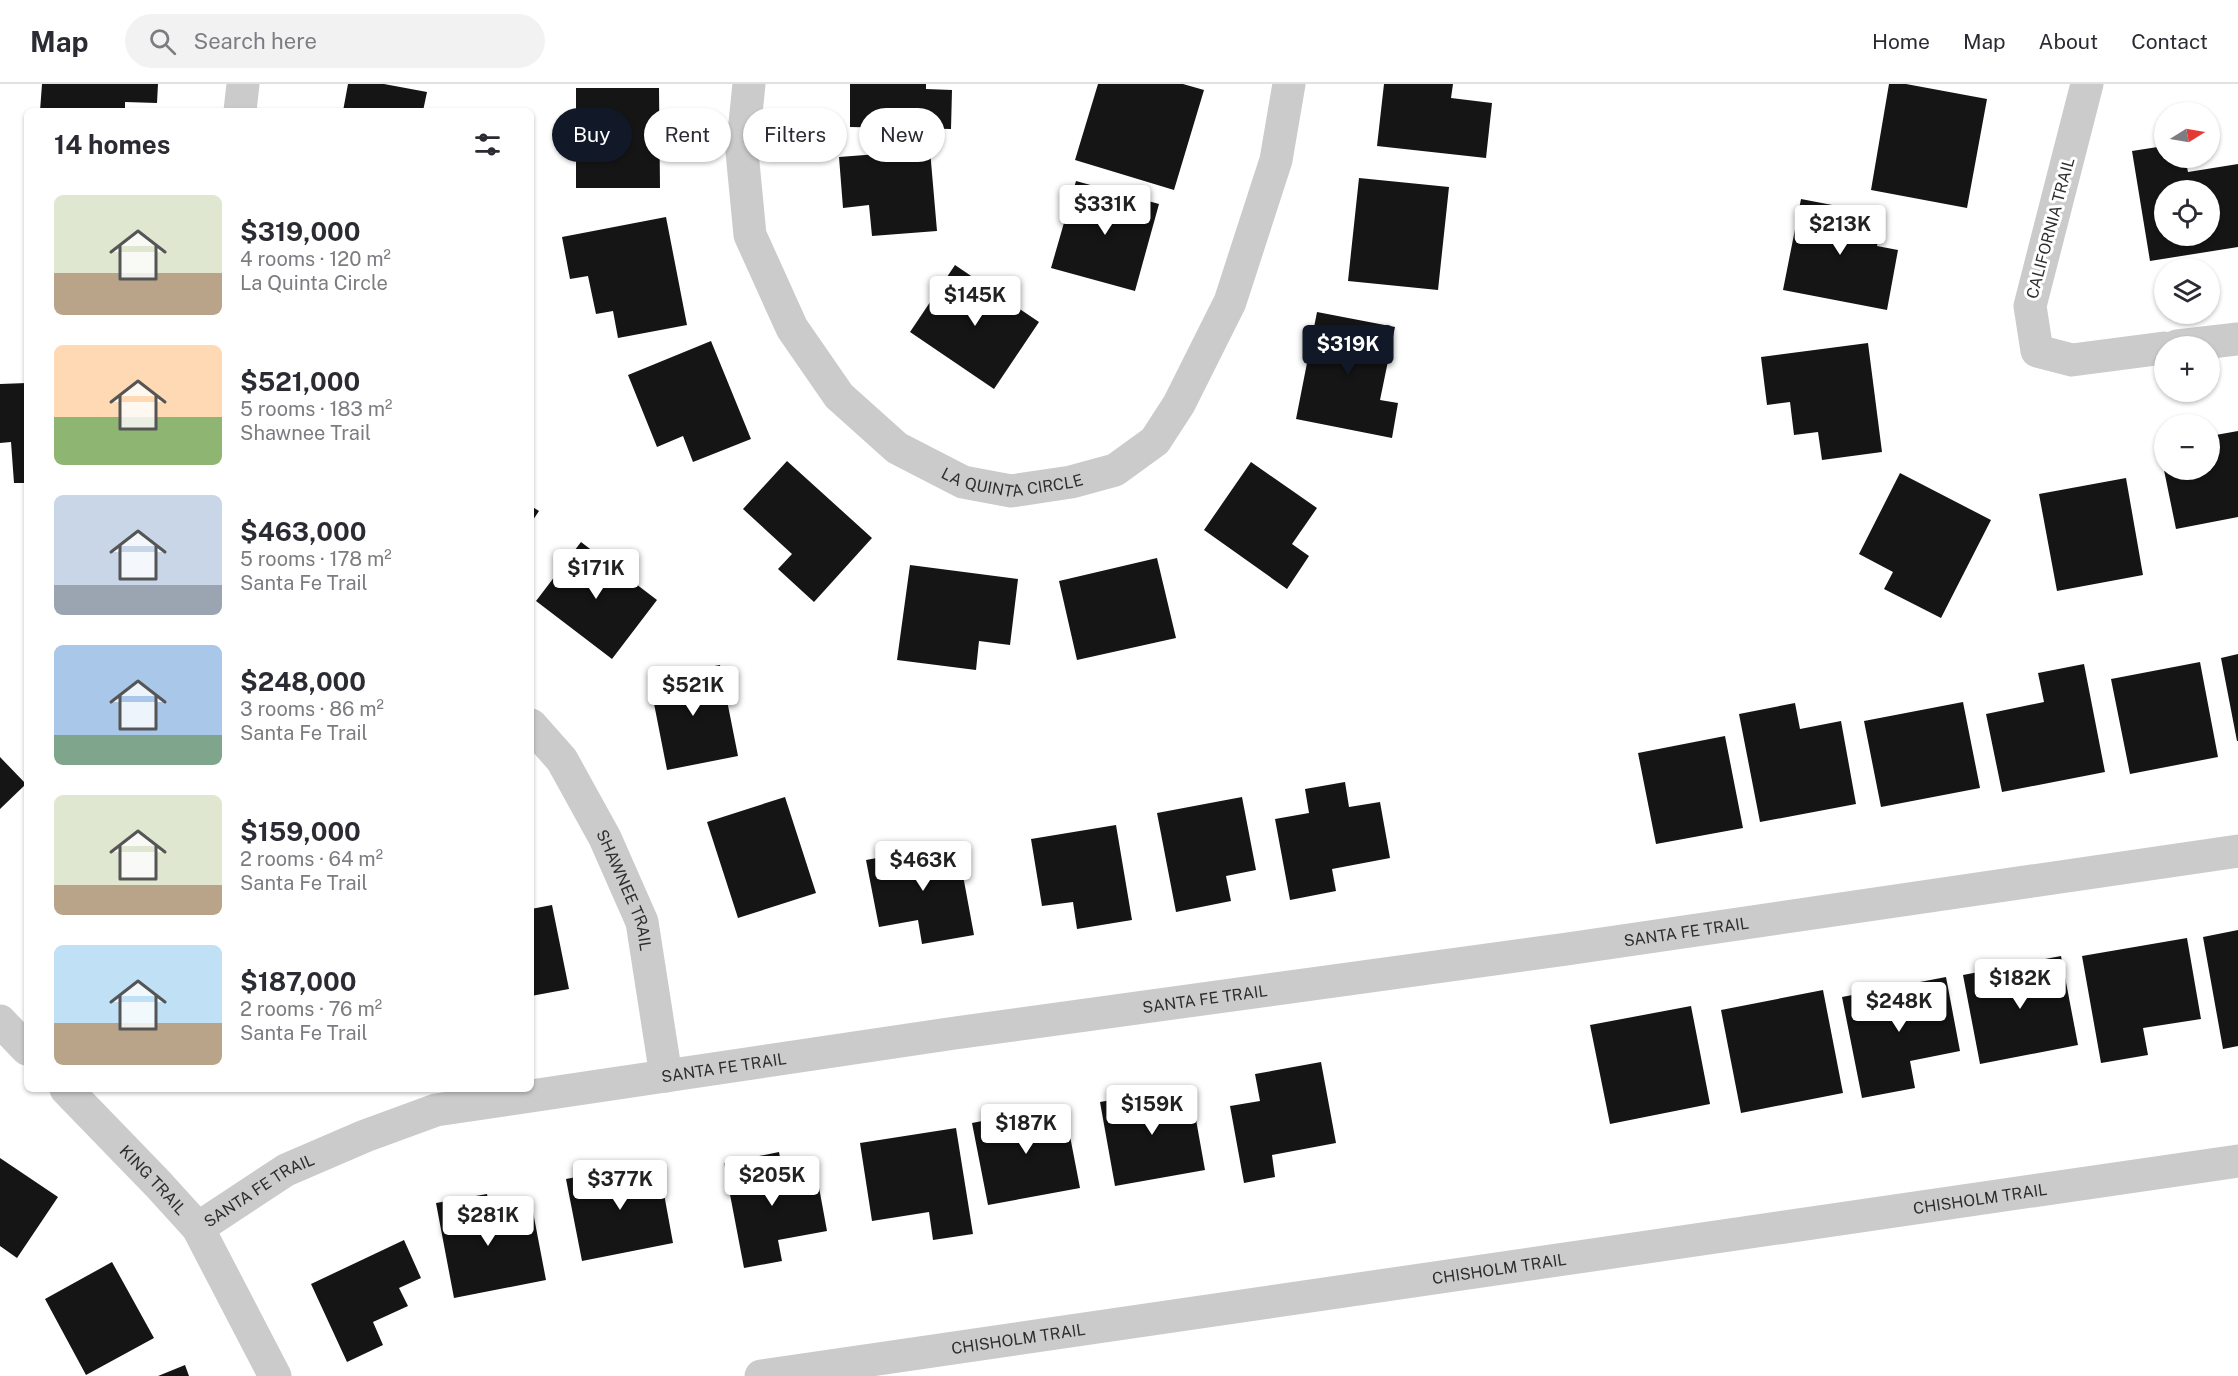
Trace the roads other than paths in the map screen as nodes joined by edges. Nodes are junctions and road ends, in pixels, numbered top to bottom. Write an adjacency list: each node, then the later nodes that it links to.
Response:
1 (243, 84): 5 (street)
2 (749, 84): 3 (street, LA QUINTA CIRCLE)
3 (1289, 84)
4 (2087, 84): 8 (street, CALIFORNIA TRAIL)
5 (240, 108)
6 (2238, 339): 7 (street)
7 (2220, 341)
8 (2154, 349)
9 (534, 728): 13 (street, SHAWNEE TRAIL)
10 (2238, 851): 13 (street, SANTA FE TRAIL)
11 (0, 1021): 12 (street)
12 (24, 1046)
13 (666, 1076): 16 (street, SANTA FE TRAIL)
14 (69, 1092): 16 (street, KING TRAIL)
15 (2238, 1161): 18 (street, CHISHOLM TRAIL)
16 (198, 1228): 17 (street, KING TRAIL)
17 (276, 1376)
18 (760, 1376)

